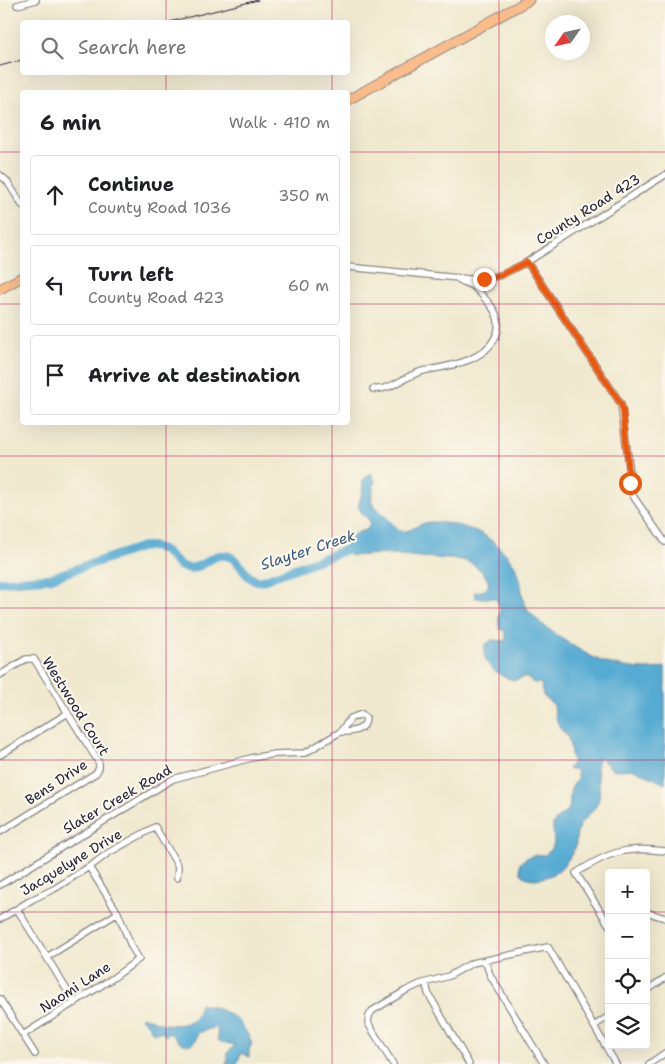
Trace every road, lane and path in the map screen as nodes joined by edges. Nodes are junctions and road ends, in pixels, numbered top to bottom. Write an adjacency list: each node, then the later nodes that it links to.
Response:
1 (36, 0): 3 (street)
2 (529, 0): 4 (main road)
3 (17, 5)
4 (350, 99)
5 (0, 175): 7 (street)
6 (665, 175): 8 (street, County Road 423)
7 (20, 203)
8 (527, 262): 12 (street, County Road 423); 16 (street)
9 (350, 267): 11 (street, County Road 423)
10 (20, 278): 13 (main road)
11 (457, 278): 12 (street, County Road 423); 14 (street)
12 (483, 279): 14 (street)
13 (0, 289)
14 (479, 294): 15 (street)
15 (373, 389)
16 (665, 542)
17 (0, 675): 18 (street, Westwood Court)
18 (68, 713): 20 (street); 21 (street, Westwood Court)
19 (340, 732): 26 (street, Slater Creek Road)
20 (0, 755)
21 (99, 768): 22 (street, Bens Drive)
22 (0, 832)
23 (665, 851): 32 (street)
24 (89, 867): 25 (street, Jacquelyne Drive); 27 (street, Jacquelyne Drive); 28 (street)
25 (177, 878)
26 (0, 884)
27 (17, 908): 31 (street, Jacquelyne Drive); 33 (street)
28 (118, 913): 33 (street); 39 (street, Naomi Lane)
29 (650, 913): 30 (street)
30 (665, 918)
31 (0, 919)
32 (605, 919)
33 (47, 957): 39 (street)
34 (485, 960): 36 (street); 41 (street); 47 (street)
35 (665, 978): 37 (street)
36 (426, 983): 45 (street); 46 (street)
37 (650, 988)
38 (0, 999): 42 (street)
39 (75, 1002): 42 (street, Naomi Lane)
40 (605, 1019): 41 (street)
41 (594, 1026): 48 (street)
42 (23, 1035): 44 (street)
43 (665, 1053): 49 (street)
44 (35, 1054)
45 (393, 1064)
46 (469, 1064)
47 (544, 1064)
48 (616, 1064)
49 (649, 1064)

